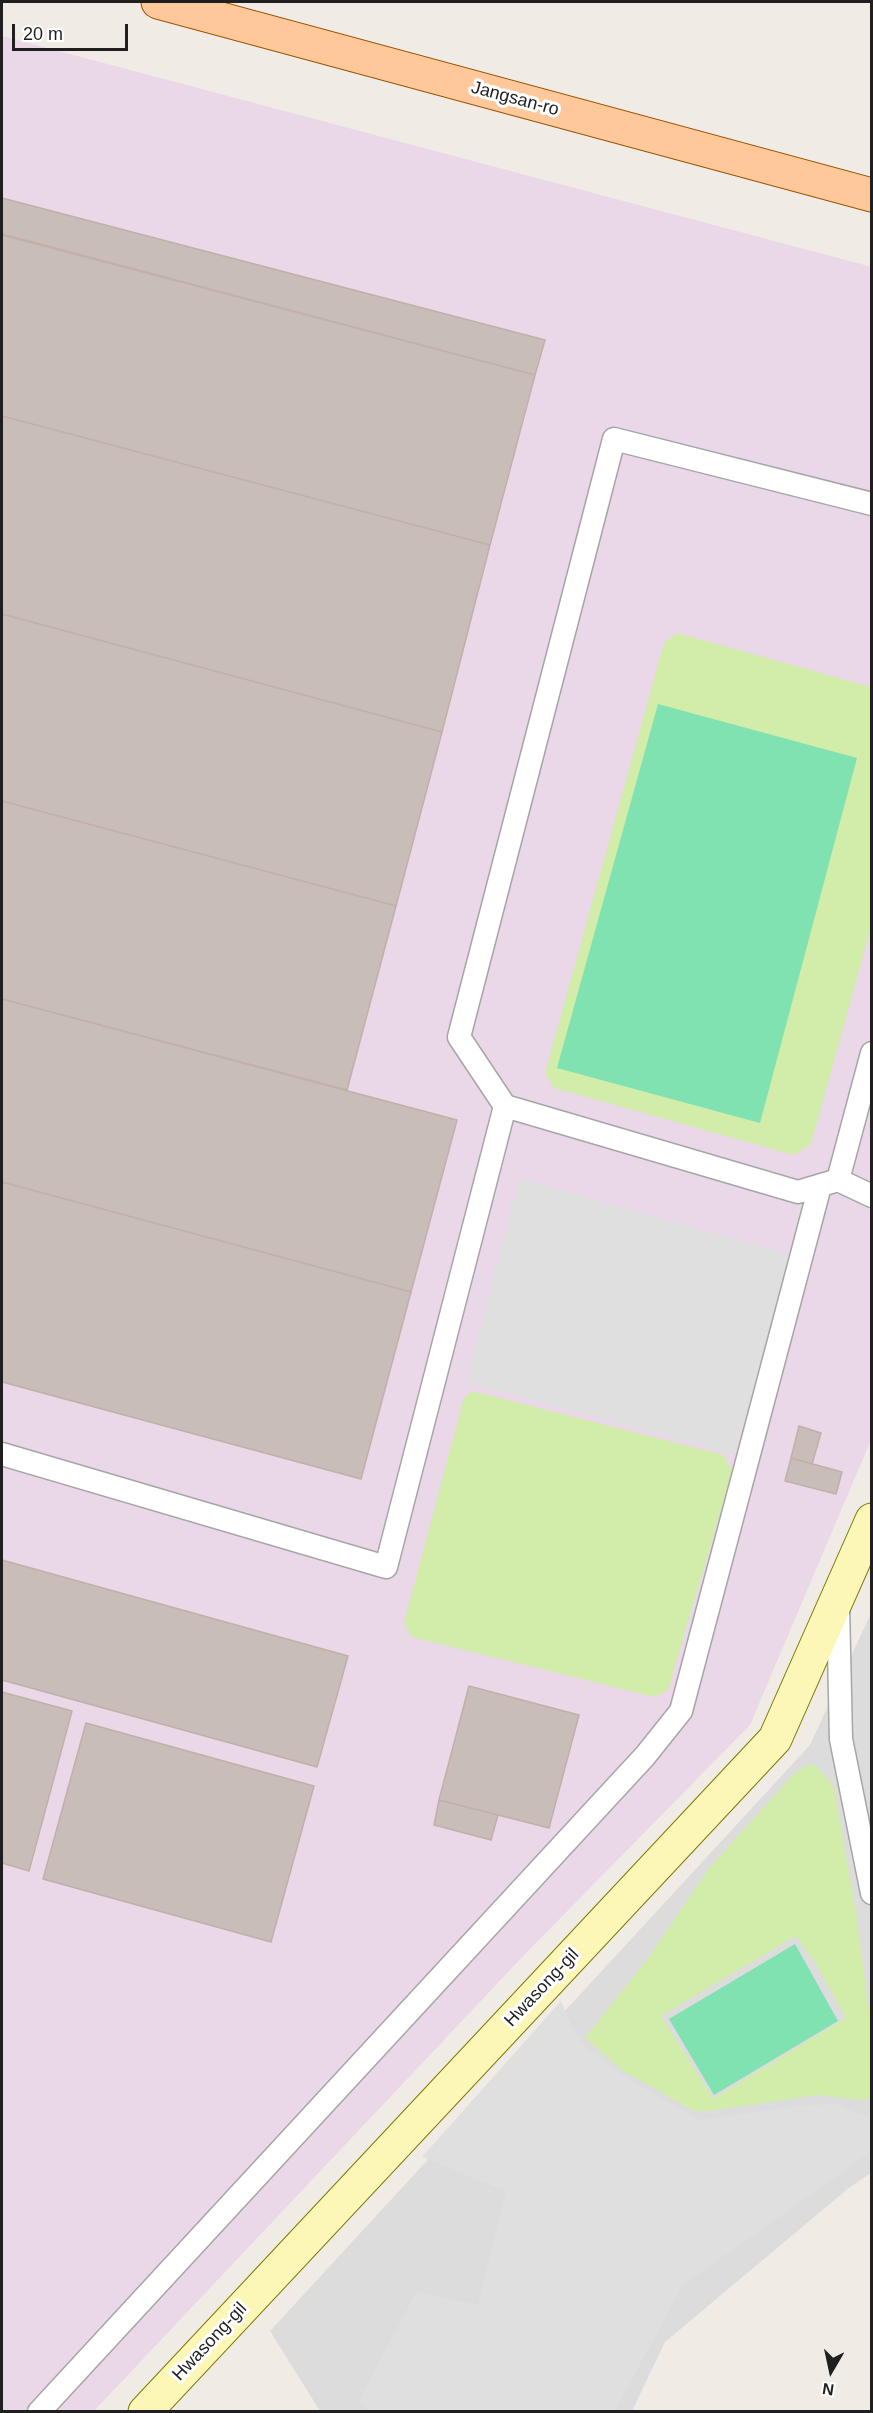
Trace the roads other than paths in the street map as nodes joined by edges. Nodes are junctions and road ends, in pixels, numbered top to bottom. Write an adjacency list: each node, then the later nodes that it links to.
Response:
1 (158, 2): 2 (main road, Jangsan-ro)
2 (872, 195)
3 (872, 504): 5 (lane)
4 (872, 1053): 6 (lane)
5 (505, 1106): 6 (lane); 8 (lane)
6 (829, 1183): 7 (lane); 12 (lane)
7 (872, 1196)
8 (2, 1454)
9 (872, 1520): 10 (street, Hwasong-gil)
10 (838, 1596): 11 (lane); 13 (street, Hwasong-gil)
11 (872, 1893)
12 (39, 2412)
13 (145, 2412)

